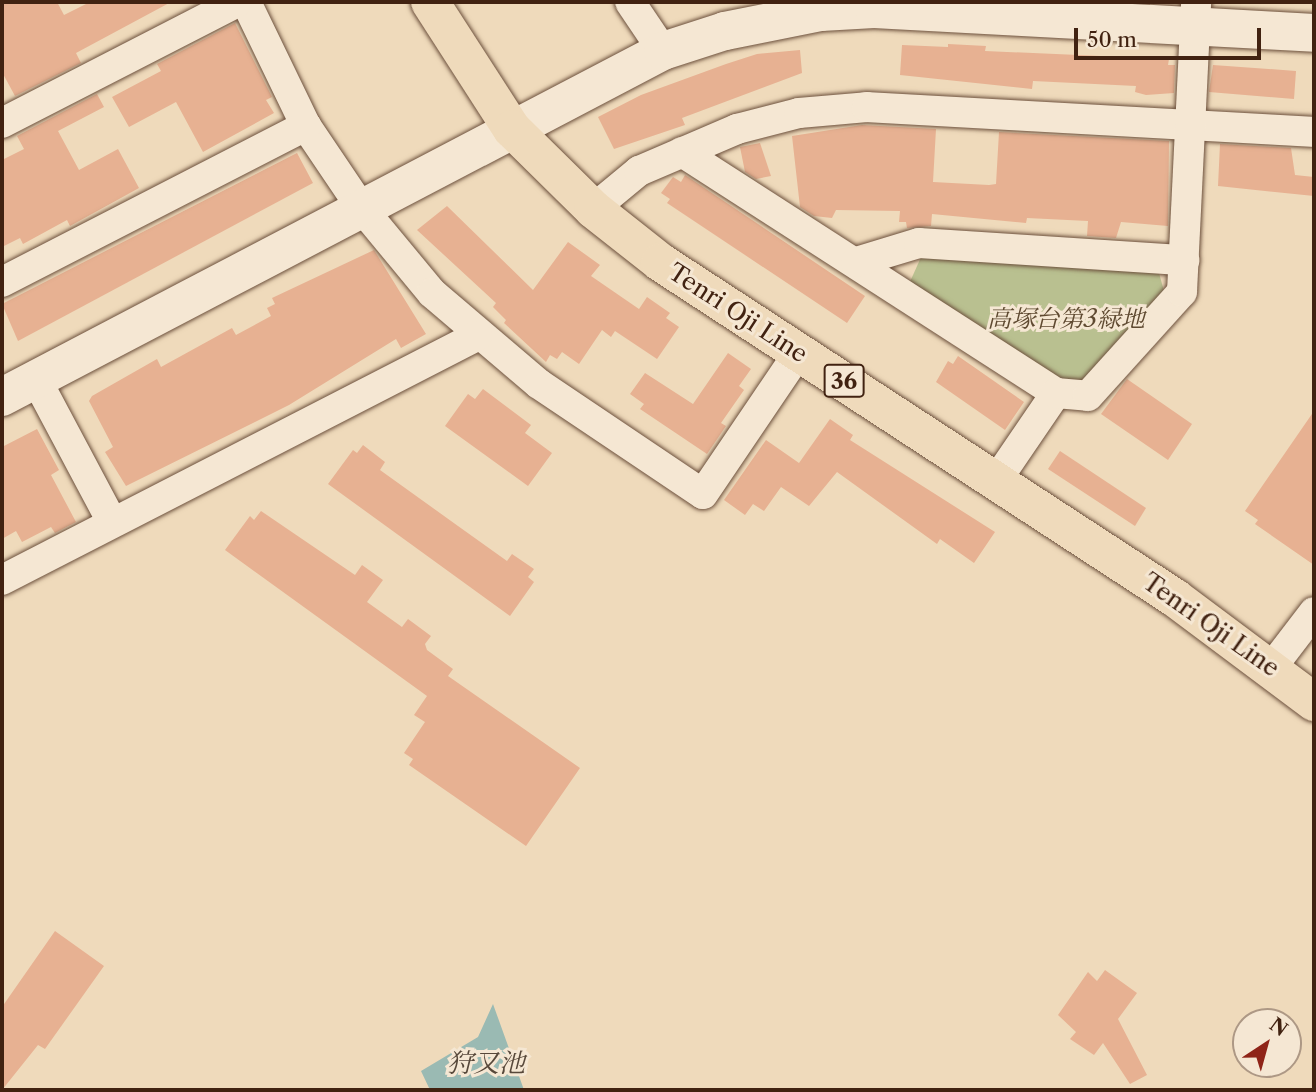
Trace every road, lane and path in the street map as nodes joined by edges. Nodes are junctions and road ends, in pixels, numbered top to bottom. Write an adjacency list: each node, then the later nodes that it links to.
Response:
1 (237, 2): 8 (street)
2 (246, 2): 10 (street)
3 (430, 2): 11 (main road, Tenri Oji Line / 36)
4 (630, 2): 7 (street)
5 (1196, 14): 6 (street); 7 (street); 9 (street)
6 (1314, 33)
7 (663, 51): 11 (street)
8 (2, 123)
9 (1188, 124): 12 (street); 13 (street); 16 (street)
10 (306, 126): 14 (street); 18 (street)
11 (512, 129): 14 (street); 15 (main road, Tenri Oji Line / 36)
12 (1314, 132)
13 (682, 152): 15 (street); 17 (street)
14 (360, 206): 19 (street); 21 (street)
15 (593, 209): 20 (main road, Tenri Oji Line / 36)
16 (1184, 260): 17 (street); 22 (street)
17 (856, 262): 22 (street)
18 (2, 282)
19 (477, 336): 20 (street); 25 (street)
20 (799, 352): 24 (main road, Tenri Oji Line / 36)
21 (36, 379): 23 (street); 25 (street)
22 (1056, 393): 24 (street)
23 (2, 397)
24 (996, 481): 28 (main road, Tenri Oji Line / 36)
25 (112, 523): 26 (street)
26 (2, 580)
27 (1314, 612): 28 (street)
28 (1272, 667): 29 (main road, Tenri Oji Line / 36)
29 (1314, 702)

